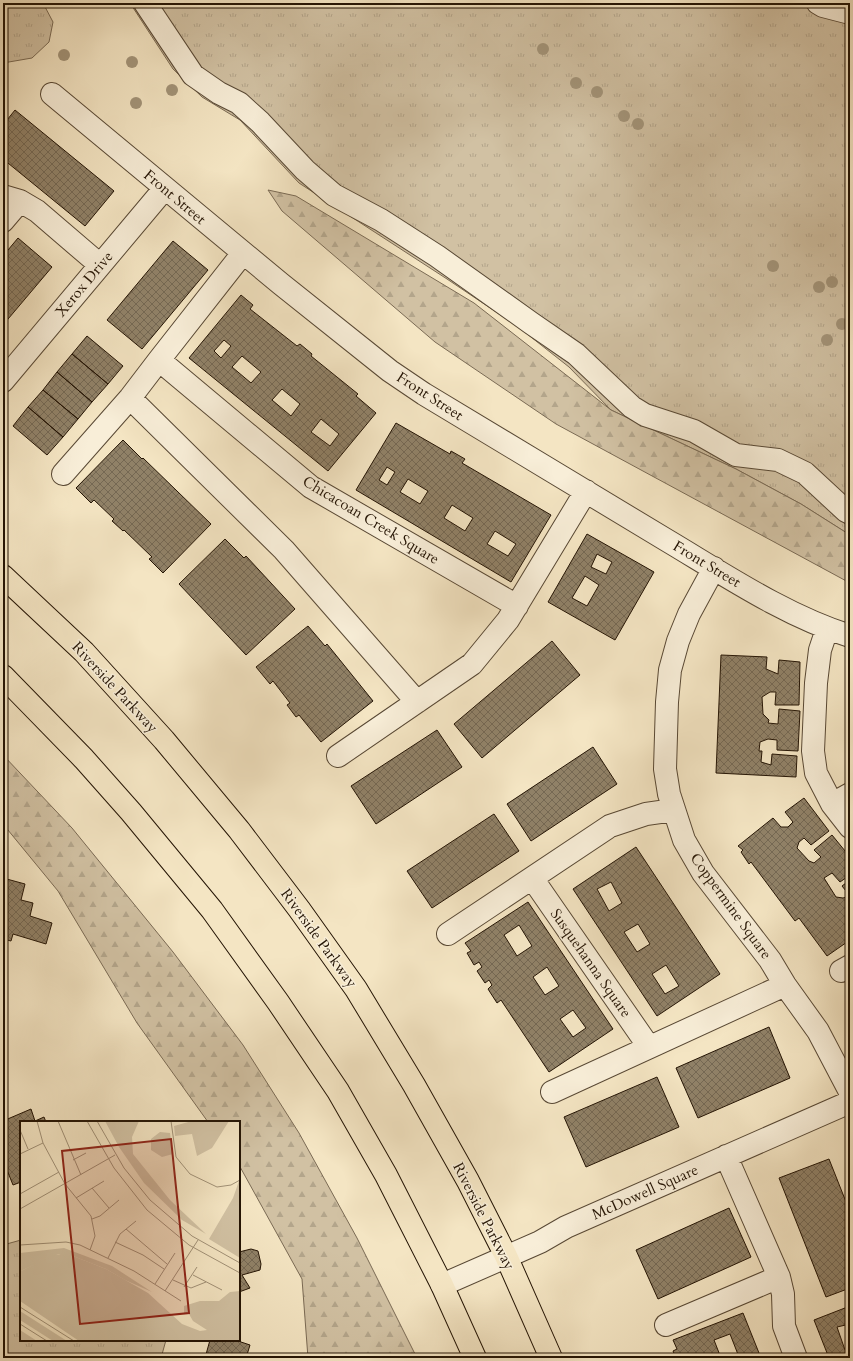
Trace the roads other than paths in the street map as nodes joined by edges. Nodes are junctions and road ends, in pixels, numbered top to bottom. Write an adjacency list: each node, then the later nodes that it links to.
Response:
1 (145, 3): 15 (street)
2 (818, 3): 3 (street)
3 (850, 13)
4 (52, 94): 5 (street, Front Street)
5 (165, 188): 8 (street, Front Street); 9 (street, Xerox Drive)
6 (11, 198): 7 (street); 9 (street)
7 (3, 220)
8 (243, 253): 10 (street); 14 (street, Front Street)
9 (100, 265): 11 (street, Xerox Drive)
10 (159, 360): 12 (street); 18 (street, Chicacoan Creek Square)
11 (3, 381)
12 (130, 398): 13 (street); 22 (street)
13 (63, 474)
14 (586, 491): 16 (street, Front Street); 18 (street)
15 (850, 513)
16 (714, 568): 19 (street, Front Street); 25 (street, Coppermine Square)
17 (3, 576): 35 (main road, Riverside Parkway)
18 (517, 606): 22 (street)
19 (827, 629): 20 (street, Front Street); 24 (street)
20 (850, 636)
21 (3, 676): 37 (main road)
22 (417, 702): 23 (street)
23 (338, 756)
24 (841, 799): 26 (street)
25 (674, 810): 27 (street); 29 (street, Coppermine Square)
26 (850, 827)
27 (532, 878): 28 (street); 30 (street, Susquehanna Square)
28 (448, 934)
29 (785, 985): 30 (street); 32 (street, Coppermine Square)
30 (649, 1047): 31 (street)
31 (552, 1092)
32 (850, 1092)
33 (850, 1102): 34 (street, McDowell Square)
34 (726, 1156): 35 (street, McDowell Square); 36 (street)
35 (506, 1256): 37 (street, McDowell Square); 40 (main road, Riverside Parkway)
36 (779, 1277): 38 (street); 41 (street)
37 (442, 1285): 39 (main road)
38 (666, 1325)
39 (475, 1358)
40 (550, 1358)
41 (796, 1358)

